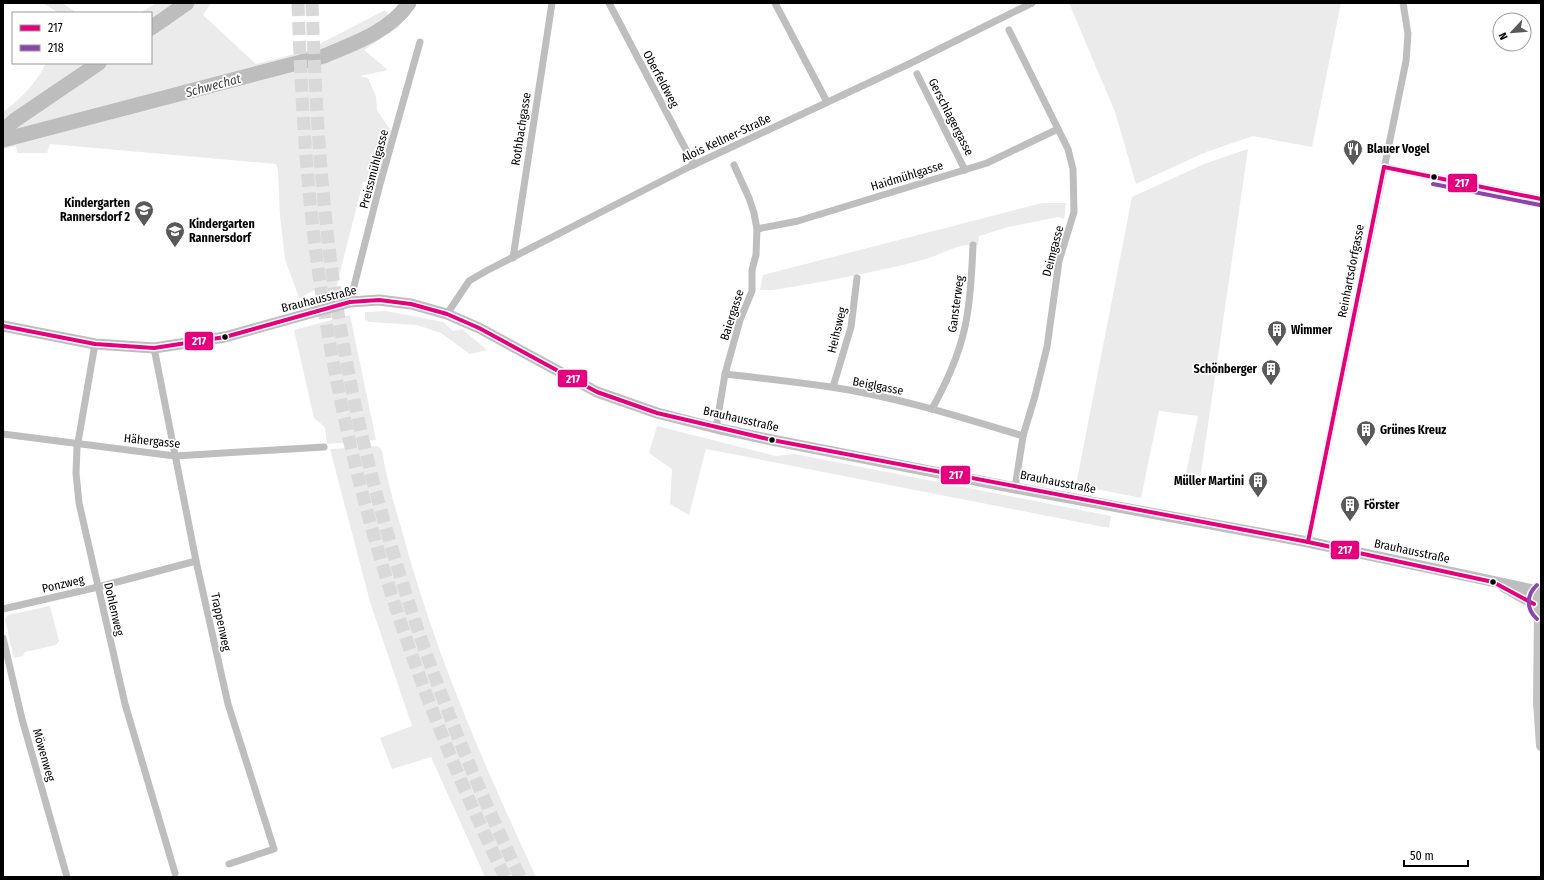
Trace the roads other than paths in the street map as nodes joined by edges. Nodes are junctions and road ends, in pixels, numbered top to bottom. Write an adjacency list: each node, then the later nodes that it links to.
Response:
1 (552, 3): 18 (street, Rothbachgasse)
2 (609, 3): 11 (street, Oberfeldweg)
3 (775, 3): 9 (street)
4 (1032, 3): 9 (street, Alois Kellner-Straße)
5 (1403, 3): 13 (street, Reinhartsdorfgasse)
6 (1010, 30): 10 (street, Deimgasse)
7 (420, 42): 20 (street, Preissmühlgasse)
8 (917, 74): 14 (street, Gerschlagergasse)
9 (827, 102): 11 (street, Alois Kellner-Straße)
10 (1058, 129): 14 (street, Haidmühlgasse); 30 (street, Deimgasse)
11 (694, 165): 18 (street, Alois Kellner-Straße)
12 (734, 165): 16 (street, Baiergasse)
13 (1384, 167): 15 (street); 35 (street, Reinhartsdorfgasse)
14 (965, 170): 16 (street, Haidmühlgasse)
15 (1541, 198)
16 (756, 229): 25 (street, Baiergasse)
17 (973, 245): 27 (street, Gansterweg)
18 (513, 258): 21 (street, Alois Kellner-Straße)
19 (857, 278): 26 (street, Heihsweg)
20 (350, 302): 21 (main road, Brauhausstraße); 24 (main road, Brauhausstraße)
21 (447, 314): 28 (main road, Brauhausstraße)
22 (3, 326): 23 (main road, Brauhausstraße)
23 (95, 344): 24 (main road, Brauhausstraße); 31 (street, Dohlenweg)
24 (154, 348): 33 (street, Trappenweg)
25 (725, 374): 26 (street, Beiglgasse); 28 (street, Baiergasse)
26 (833, 387): 27 (street, Beiglgasse)
27 (932, 408): 30 (street, Beiglgasse)
28 (716, 428): 34 (main road, Brauhausstraße)
29 (3, 434): 31 (street, Hähergasse)
30 (1023, 436): 34 (street, Deimgasse)
31 (78, 444): 33 (street, Hähergasse); 38 (street, Dohlenweg)
32 (324, 447): 33 (street, Hähergasse)
33 (175, 456): 36 (street, Trappenweg)
34 (1015, 488): 35 (main road, Brauhausstraße)
35 (1308, 542): 37 (main road, Brauhausstraße)
36 (196, 562): 38 (street, Ponzweg); 46 (street, Trappenweg)
37 (1493, 582): 39 (main road, Brauhausstraße); 40 (main road, Brauhausstraße)
38 (98, 588): 41 (street, Ponzweg); 47 (street, Dohlenweg)
39 (1540, 590): 40 (main road)
40 (1534, 604): 42 (main road)
41 (3, 609)
42 (1540, 614): 44 (main road)
43 (3, 638): 48 (street, Möwenweg)
44 (1540, 662): 45 (main road)
45 (1541, 746)
46 (229, 864)
47 (175, 873)
48 (67, 877)

